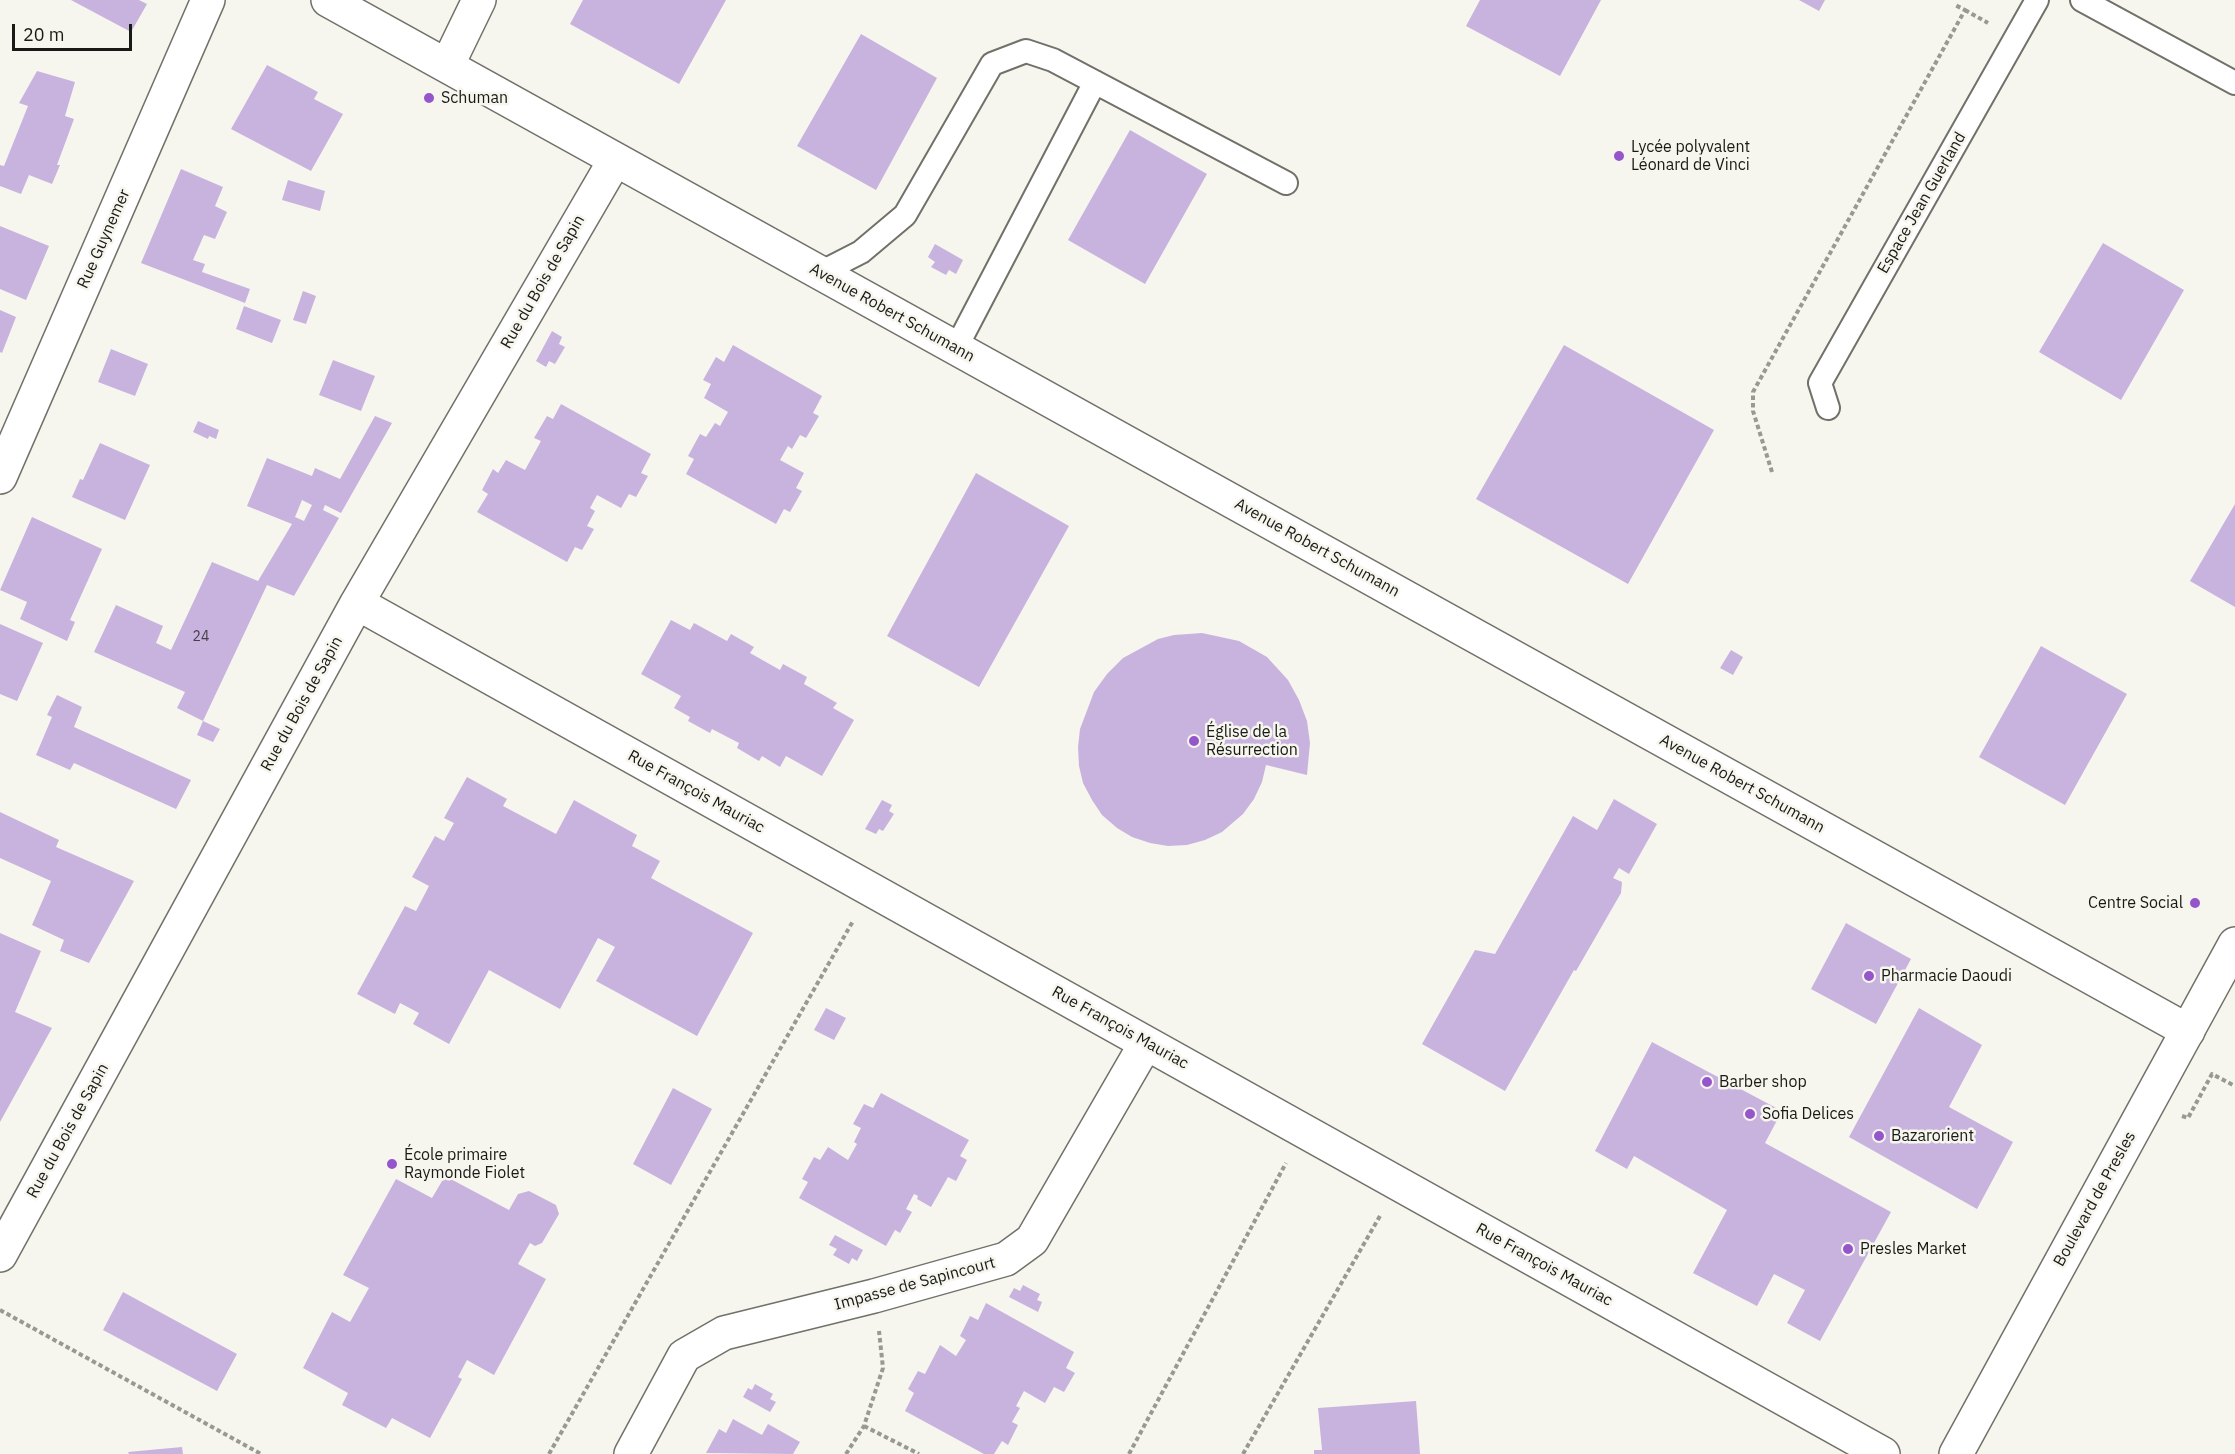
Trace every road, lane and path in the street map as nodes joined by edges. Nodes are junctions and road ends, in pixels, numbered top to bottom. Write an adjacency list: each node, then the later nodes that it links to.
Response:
1 (208, 0): 16 (street, Rue Guynemer)
2 (328, 0): 7 (street, Avenue Robert Schumann)
3 (479, 0): 7 (street)
4 (2037, 0): 14 (lane, Espace Jean Guerland)
5 (2082, 0): 9 (lane)
6 (1955, 5): 15 (path)
7 (447, 66): 10 (street, Avenue Robert Schumann)
8 (1095, 82): 11 (lane); 12 (lane); 13 (lane)
9 (2235, 84)
10 (615, 160): 12 (street, Avenue Robert Schumann); 17 (street, Rue du Bois de Sapin)
11 (1286, 183)
12 (820, 273): 13 (street, Avenue Robert Schumann)
13 (956, 348): 20 (street, Avenue Robert Schumann)
14 (1828, 408)
15 (1773, 472)
16 (0, 477)
17 (357, 603): 18 (street, Rue François Mauriac); 24 (street, Rue du Bois de Sapin)
18 (872, 889): 21 (street, Rue François Mauriac); 29 (path)
19 (2235, 944): 20 (street, Boulevard de Presles)
20 (2187, 1031): 36 (street, Boulevard de Presles)
21 (1146, 1043): 22 (street, Rue François Mauriac); 25 (street, Impasse de Sapincourt)
22 (1304, 1131): 23 (street, Rue François Mauriac); 33 (path)
23 (1398, 1184): 34 (path); 35 (street, Rue François Mauriac)
24 (0, 1255)
25 (874, 1296): 27 (path); 30 (street, Impasse de Sapincourt)
26 (0, 1310): 28 (path)
27 (864, 1426): 31 (path); 32 (path)
28 (261, 1454)
29 (549, 1454)
30 (632, 1454)
31 (846, 1454)
32 (919, 1454)
33 (1129, 1454)
34 (1243, 1454)
35 (1883, 1454)
36 (1956, 1454)

